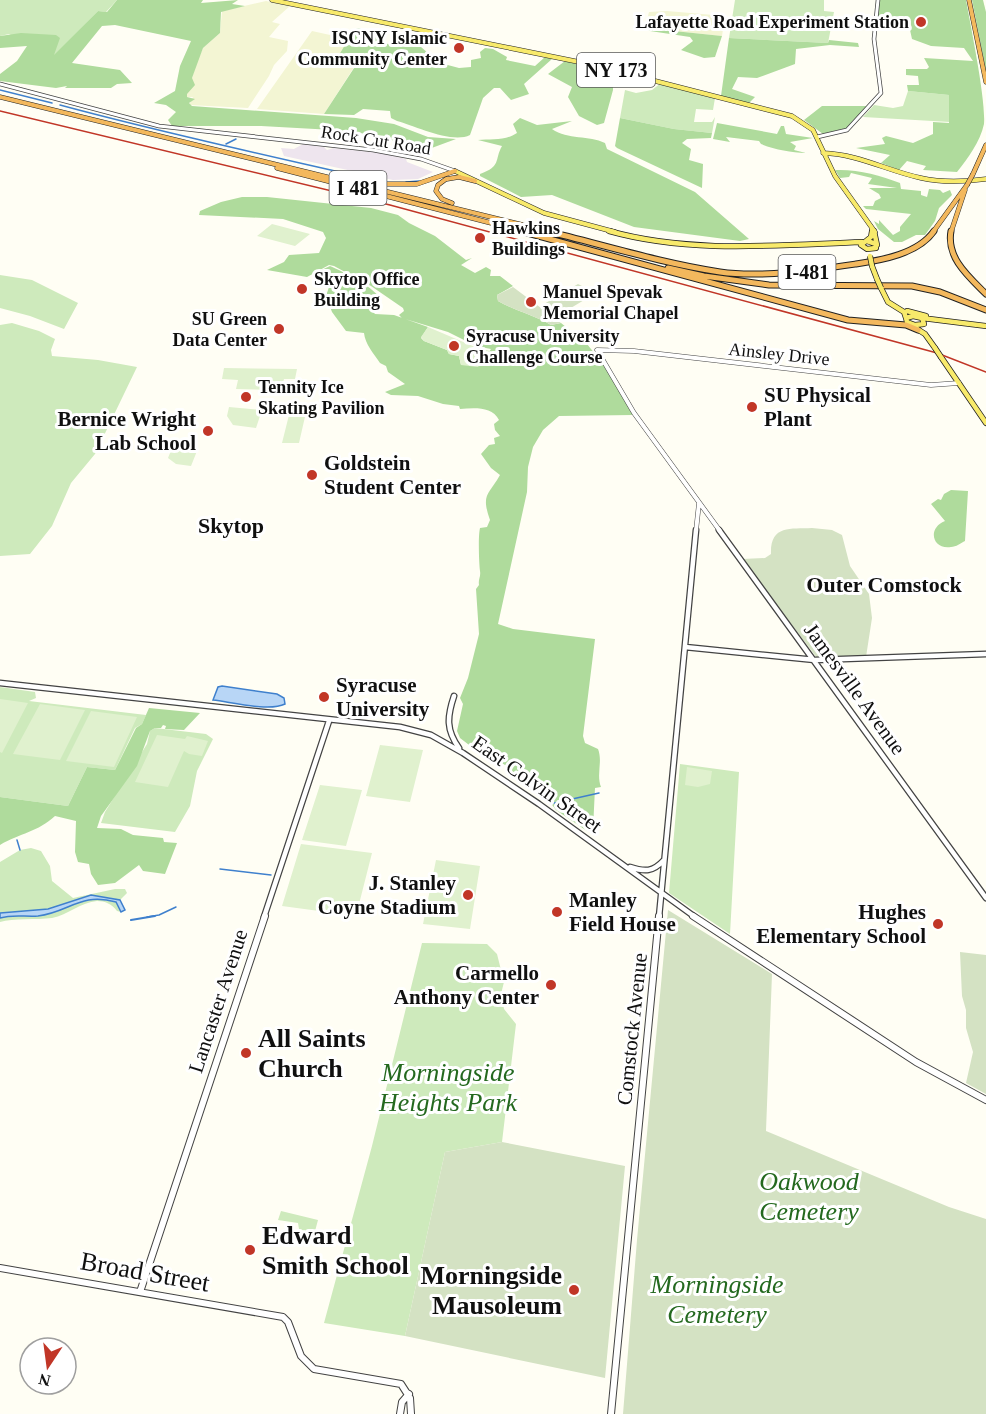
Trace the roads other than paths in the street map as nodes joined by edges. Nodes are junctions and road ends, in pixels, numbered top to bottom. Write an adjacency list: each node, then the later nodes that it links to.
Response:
1 (272, 0): 7 (main road, NY 173)
2 (878, 0): 7 (street)
3 (969, 0): 4 (highway)
4 (986, 82)
5 (0, 84): 13 (street, Rock Cut Road)
6 (0, 100): 12 (highway, I 481); 22 (highway, I 481)
7 (817, 137): 9 (main road, NY 173)
8 (986, 145): 17 (highway, bridge)
9 (823, 153): 10 (main road); 11 (main road)
10 (837, 153): 11 (main road); 14 (main road)
11 (826, 159): 19 (main road)
12 (309, 171): 13 (highway); 18 (highway, I 481)
13 (456, 172): 15 (highway); 16 (main road, Rock Cut Road)
14 (986, 179)
15 (445, 180): 16 (highway); 18 (highway)
16 (475, 181): 20 (main road, Rock Cut Road)
17 (967, 185): 24 (highway, I-481); 26 (highway)
18 (534, 228): 24 (highway, I 481)
19 (872, 229): 20 (main road); 21 (main road)
20 (863, 244): 21 (main road); 23 (main road); 25 (main road)
21 (877, 245): 23 (main road)
22 (578, 246): 28 (highway); 34 (highway, I 481)
23 (873, 249): 25 (main road)
24 (636, 254)
25 (869, 255): 27 (main road, bridge)
26 (986, 294)
27 (885, 295): 29 (main road); 32 (main road)
28 (986, 310)
29 (907, 311): 30 (main road); 33 (main road)
30 (919, 317): 31 (main road); 32 (main road); 35 (main road)
31 (946, 321): 33 (main road); 35 (main road)
32 (909, 322): 34 (highway); 35 (main road); 37 (main road)
33 (953, 322): 36 (main road)
34 (882, 324): 37 (highway)
35 (924, 324): 38 (main road)
36 (986, 326)
37 (918, 330): 38 (main road)
38 (925, 334): 40 (main road, bridge)
39 (597, 350): 40 (street, Ainsley Drive); 42 (street, Jamesville Avenue)
40 (959, 383): 41 (main road)
41 (986, 423)
42 (699, 503): 43 (street, Comstock Avenue); 45 (street, Jamesville Avenue)
43 (685, 647): 45 (street); 50 (street, Comstock Avenue)
44 (986, 654): 45 (street)
45 (815, 660): 53 (street, Jamesville Avenue)
46 (0, 683): 48 (street, East Colvin Street)
47 (454, 696): 49 (street)
48 (329, 721): 49 (street, East Colvin Street); 56 (street, Lancaster Avenue)
49 (463, 753): 51 (street, East Colvin Street)
50 (665, 858): 51 (street); 52 (street, Comstock Avenue)
51 (622, 864): 52 (street, East Colvin Street)
52 (662, 894): 54 (street, East Colvin Street); 60 (street, Comstock Avenue)
53 (986, 898)
54 (986, 1100)
55 (0, 1268): 56 (street, Broad Street)
56 (140, 1292): 57 (street, Broad Street)
57 (409, 1394): 58 (street); 59 (street)
58 (400, 1414)
59 (411, 1414)
60 (611, 1414)

